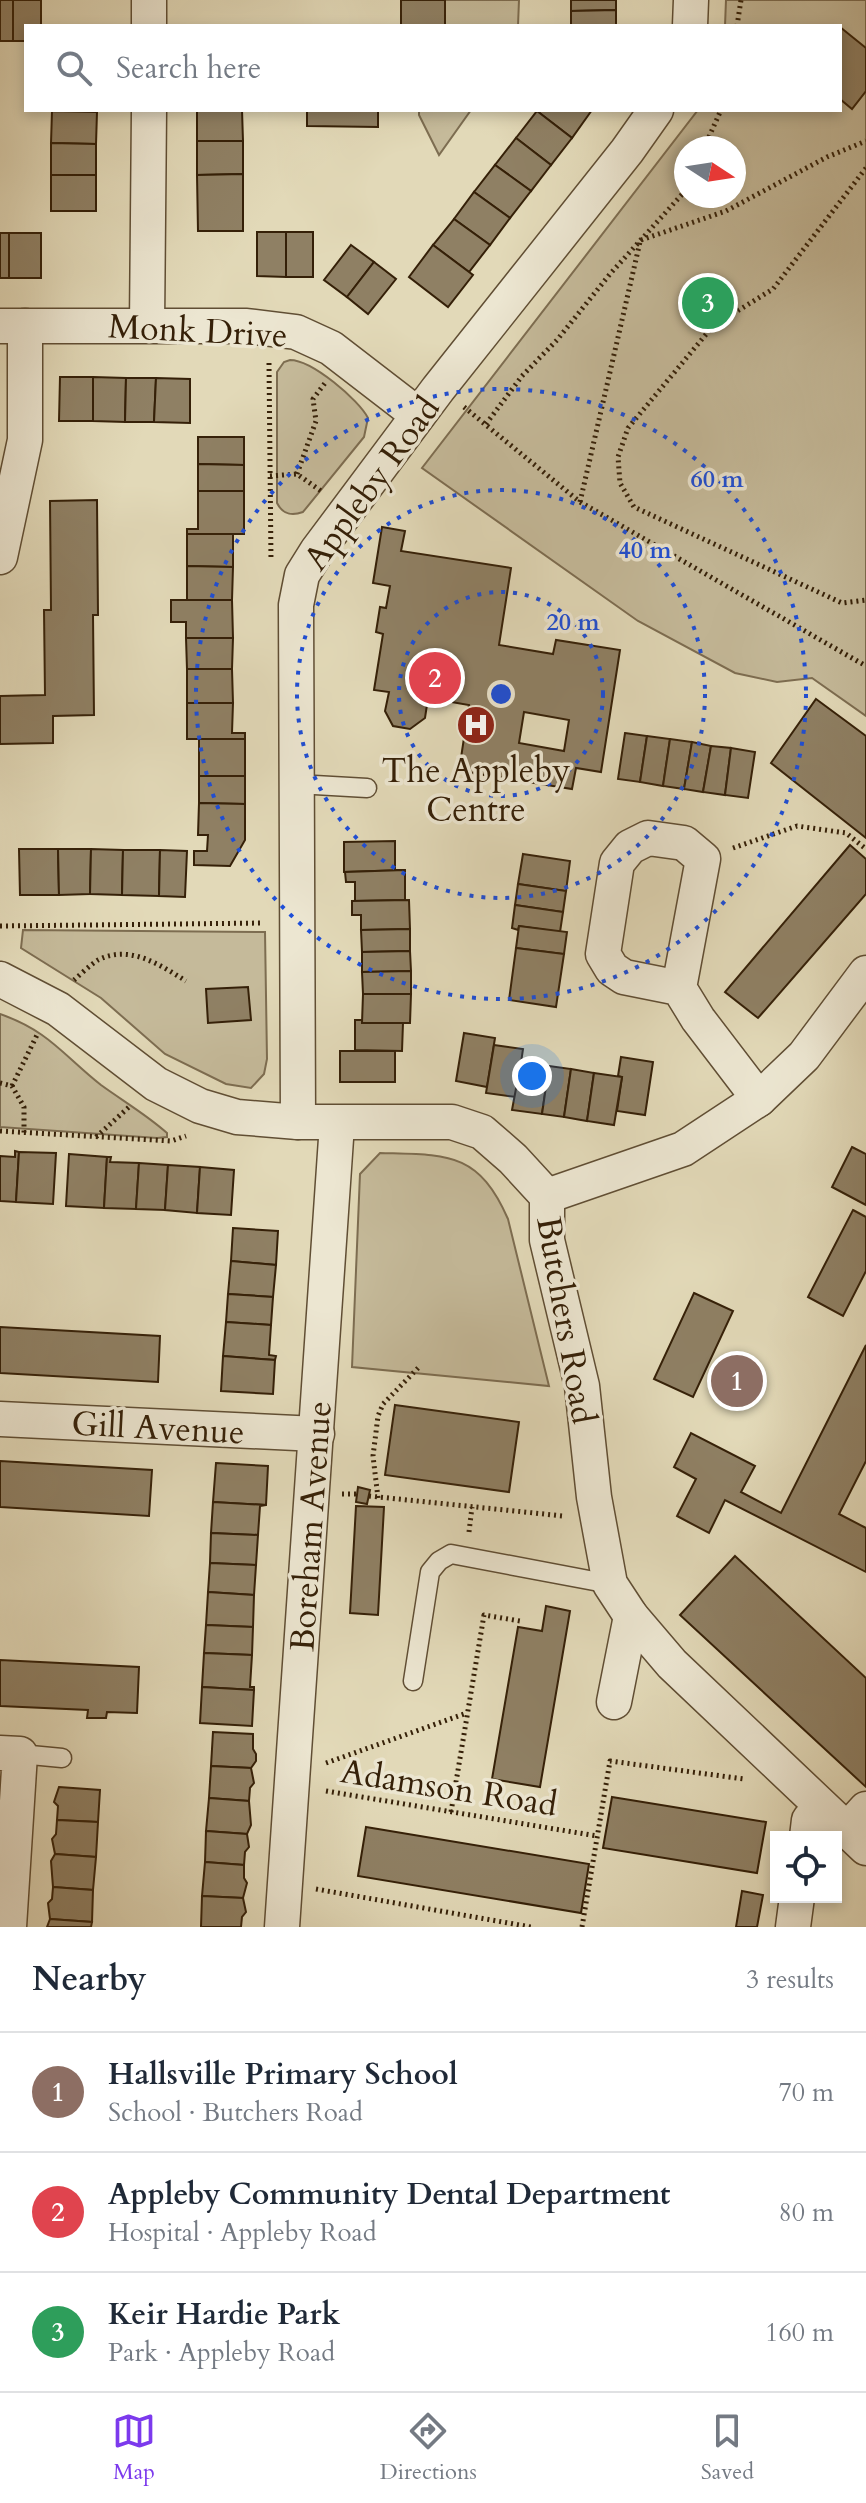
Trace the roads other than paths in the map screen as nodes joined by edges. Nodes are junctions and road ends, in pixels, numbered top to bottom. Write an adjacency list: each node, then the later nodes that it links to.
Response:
1 (149, 0): 3 (street)
2 (691, 0): 4 (street)
3 (149, 24)
4 (690, 24)
5 (149, 112): 7 (street)
6 (655, 112): 9 (street, Appleby Road)
7 (147, 325): 8 (street, Monk Drive); 9 (street, Monk Drive)
8 (12, 326): 10 (street)
9 (418, 415): 11 (street, Appleby Road)
10 (0, 557)
11 (297, 784): 12 (lane); 17 (street, Appleby Road)
12 (367, 788)
13 (866, 973): 16 (street)
14 (0, 979): 17 (street, Butchers Road)
15 (679, 988): 15 (street); 16 (street)
16 (759, 1099): 19 (street)
17 (298, 1122): 18 (street, Butchers Road)
18 (337, 1124): 19 (street, Butchers Road); 21 (street, Boreham Avenue)
19 (547, 1196): 22 (street, Butchers Road)
20 (0, 1419): 21 (street, Gill Avenue)
21 (317, 1434): 33 (street, Boreham Avenue)
22 (610, 1584): 23 (street, Butchers Road); 24 (lane)
23 (631, 1616): 25 (street); 28 (street, Butchers Road)
24 (413, 1681)
25 (614, 1702)
26 (10, 1754): 27 (lane); 32 (street)
27 (62, 1758)
28 (810, 1797): 29 (street, Butchers Road); 30 (street)
29 (859, 1829)
30 (808, 1831)
31 (796, 1903): 34 (street)
32 (9, 1927)
33 (282, 1927)
34 (793, 1927)

